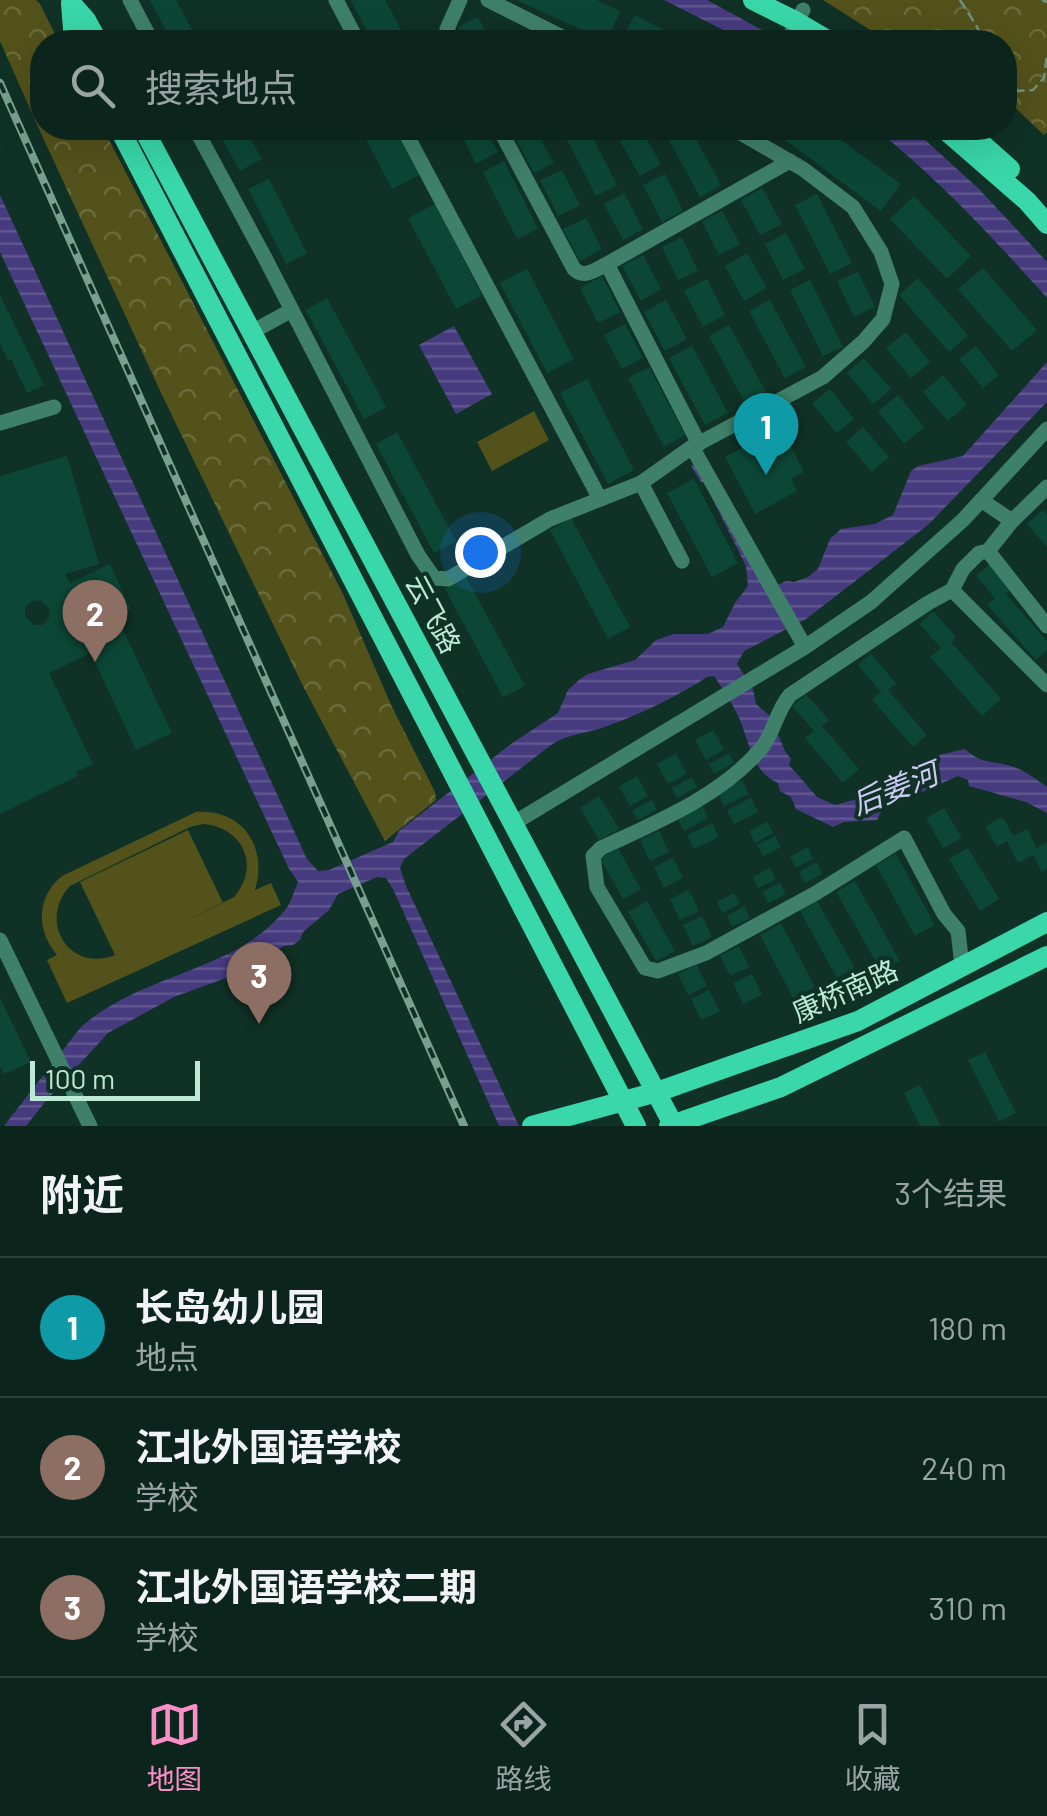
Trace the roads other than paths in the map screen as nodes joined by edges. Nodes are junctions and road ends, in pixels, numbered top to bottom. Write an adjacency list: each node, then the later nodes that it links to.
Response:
1 (130, 0): 11 (street)
2 (336, 0): 12 (street)
3 (460, 0): 13 (street)
4 (488, 0): 14 (street)
5 (753, 0): 8 (main road)
6 (783, 0): 8 (main road)
7 (71, 1): 9 (main road); 10 (main road)
8 (799, 18): 15 (street); 16 (main road); 17 (main road)
9 (73, 30)
10 (91, 30)
11 (146, 30)
12 (352, 30)
13 (447, 30)
14 (548, 30)
15 (792, 30)
16 (815, 30)
17 (826, 30)
18 (125, 140): 53 (main road, 云飞路)
19 (149, 140): 31 (main road, 云飞路)
20 (201, 140): 30 (street)
21 (410, 140): 38 (street)
22 (504, 140): 29 (street)
23 (757, 140): 26 (street)
24 (957, 140): 28 (main road)
25 (981, 140): 27 (main road)
26 (790, 161): 29 (street); 35 (street)
27 (1047, 206)
28 (1047, 224)
29 (606, 264): 35 (street)
30 (292, 310): 31 (street); 38 (street)
31 (252, 332): 47 (main road, 云飞路)
32 (54, 407): 33 (street)
33 (0, 423)
34 (1047, 430): 39 (street)
35 (696, 446): 36 (street); 45 (street)
36 (642, 483): 38 (street); 42 (street)
37 (1044, 498): 40 (street)
38 (600, 499)
39 (981, 500): 40 (street); 45 (street)
40 (1012, 522): 41 (street)
41 (988, 551): 43 (street); 44 (street)
42 (682, 561)
43 (952, 590): 46 (street); 51 (street)
44 (1047, 626)
45 (805, 648): 47 (street)
46 (1047, 685)
47 (510, 817): 52 (main road, 云飞路)
48 (1047, 922): 51 (main road, 康桥南路)
49 (0, 940): 55 (street)
50 (1047, 956): 54 (main road, 康桥南路)
51 (962, 966): 52 (main road, 康桥南路)
52 (657, 1092): 53 (main road, 康桥南路); 54 (main road, 云飞路)
53 (624, 1102): 56 (main road, 康桥南路); 57 (main road, 云飞路)
54 (672, 1125)
55 (90, 1126)
56 (532, 1126)
57 (636, 1126)

